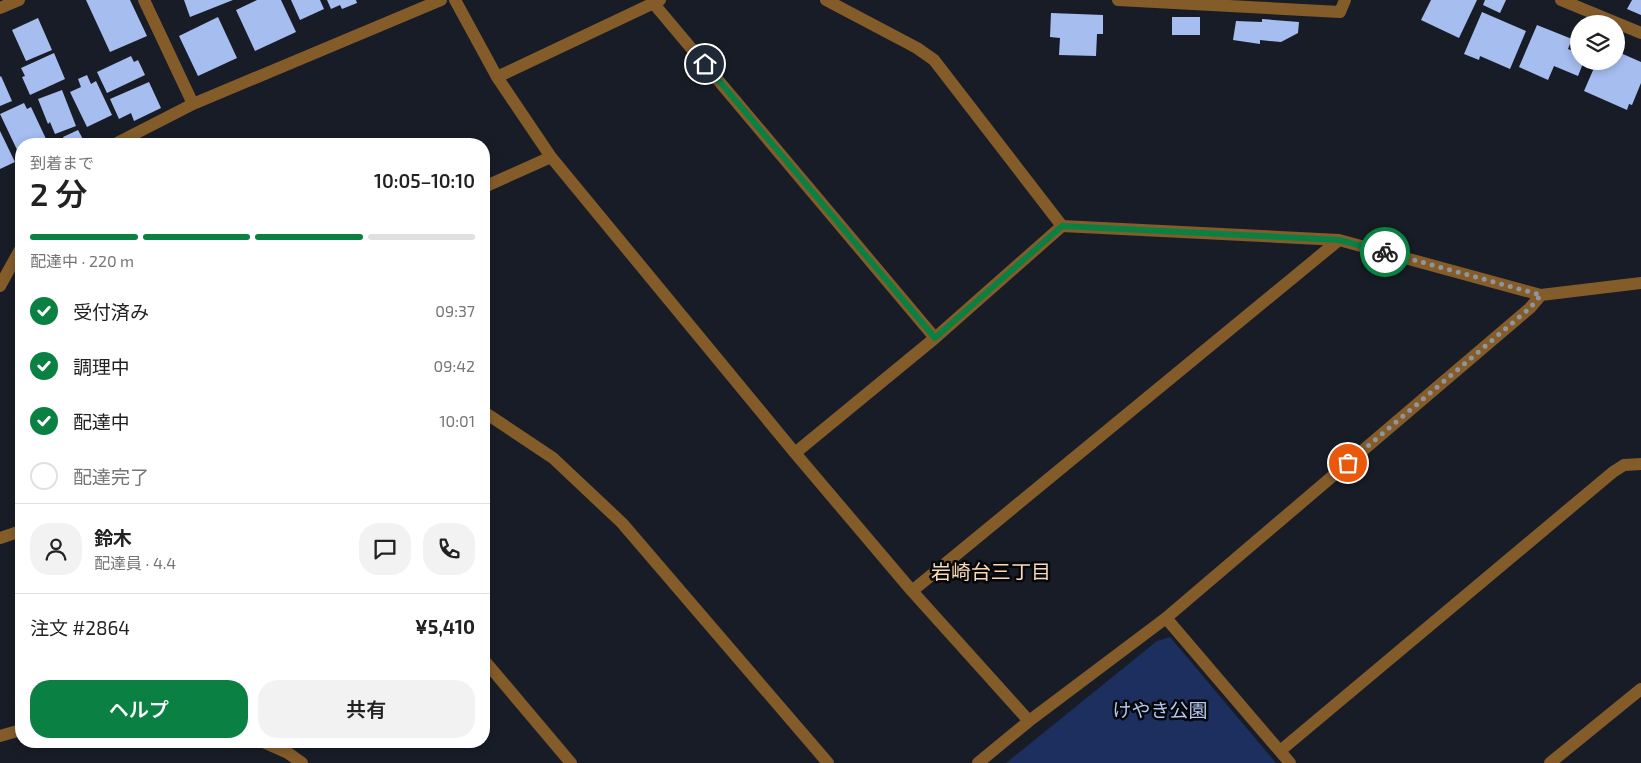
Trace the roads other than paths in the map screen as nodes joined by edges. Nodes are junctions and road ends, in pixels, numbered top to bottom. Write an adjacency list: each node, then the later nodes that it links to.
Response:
1 (19, 0): 10 (street)
2 (144, 0): 13 (street)
3 (441, 0): 13 (street)
4 (455, 0): 12 (street)
5 (826, 0): 17 (street)
6 (1118, 0): 7 (street)
7 (1345, 0)
8 (1561, 0): 11 (street)
9 (657, 2): 12 (street); 23 (street)
10 (0, 8)
11 (1641, 33)
12 (497, 77): 15 (street)
13 (193, 104): 14 (street)
14 (127, 138)
15 (551, 157): 16 (street); 25 (street)
16 (490, 184)
17 (1062, 226): 18 (street); 23 (street)
18 (1339, 240): 22 (street); 29 (street)
19 (15, 265): 21 (street)
20 (1641, 283): 22 (street)
21 (0, 286)
22 (1541, 295): 30 (street)
23 (935, 338): 25 (street)
24 (490, 416): 40 (street)
25 (796, 453): 29 (street)
26 (1641, 464): 37 (street)
27 (15, 533): 28 (street)
28 (0, 538)
29 (912, 591): 33 (street)
30 (1166, 618): 33 (street); 37 (street)
31 (490, 667): 39 (street)
32 (1641, 689): 43 (street)
33 (1028, 721): 41 (street)
34 (15, 732): 35 (street)
35 (0, 736)
36 (277, 748): 38 (street)
37 (1280, 751): 42 (street)
38 (302, 763)
39 (571, 763)
40 (828, 763)
41 (978, 763)
42 (1290, 763)
43 (1550, 763)

